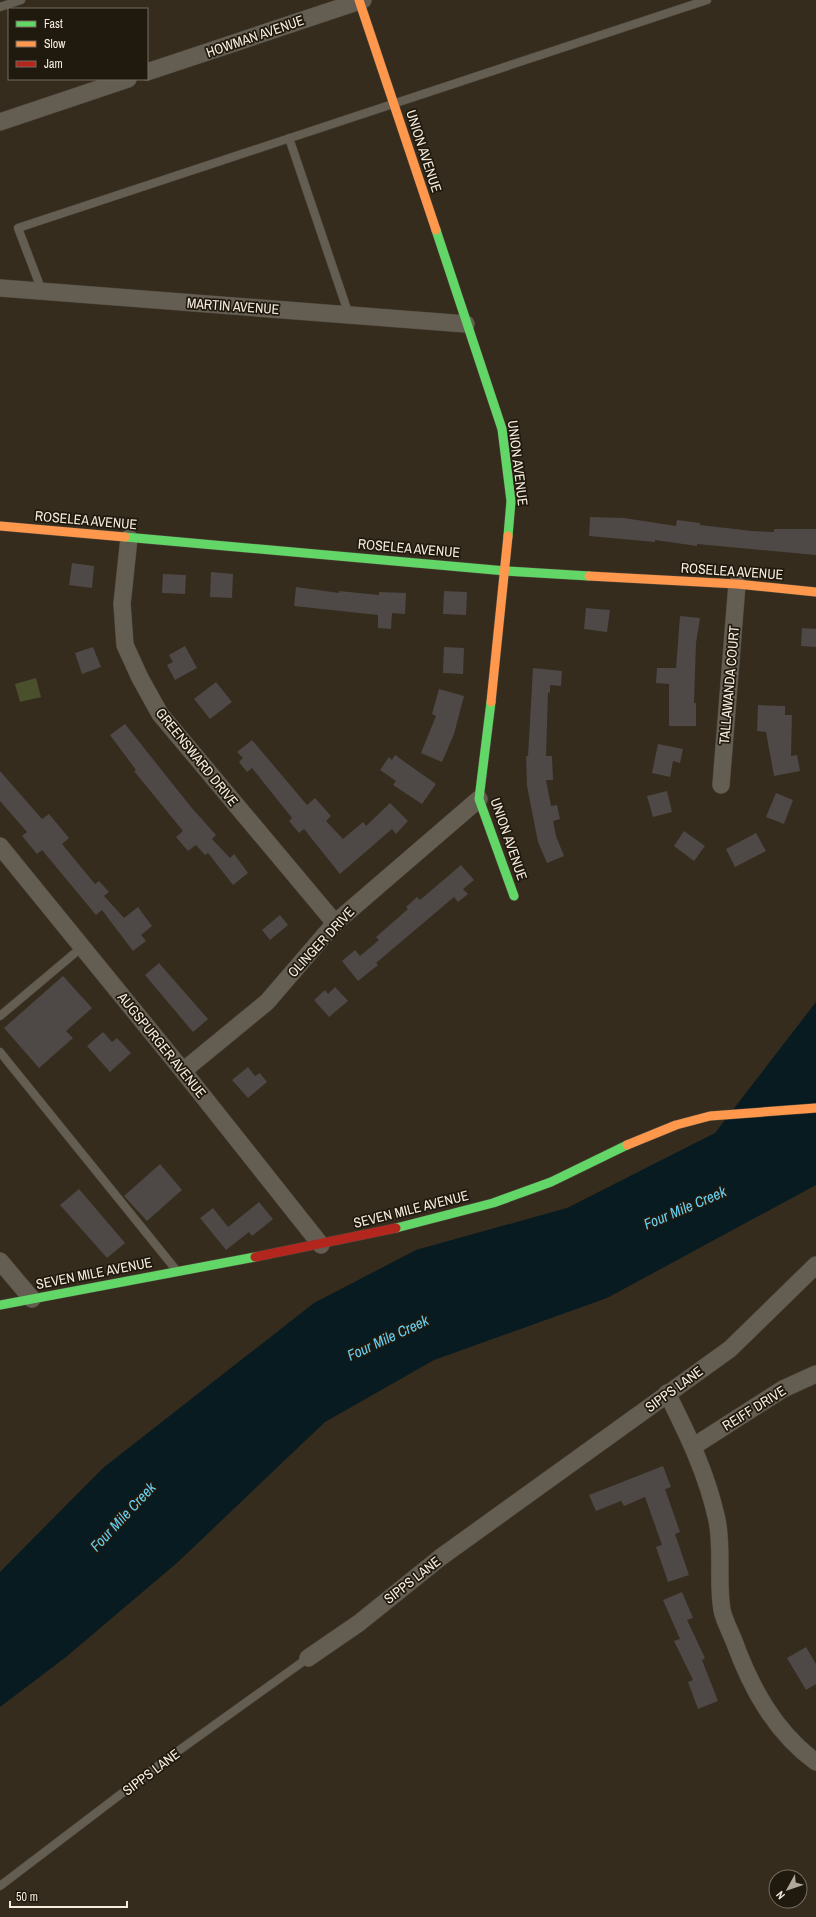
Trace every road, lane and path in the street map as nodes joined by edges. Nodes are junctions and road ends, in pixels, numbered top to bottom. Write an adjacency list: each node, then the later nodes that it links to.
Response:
1 (21, 0): 4 (lane)
2 (361, 0): 5 (street, HOWMAN AVENUE); 7 (street, UNION AVENUE)
3 (707, 0): 7 (lane)
4 (0, 7)
5 (148, 72)
6 (125, 80): 8 (street)
7 (394, 104): 9 (lane); 13 (street, UNION AVENUE)
8 (0, 122)
9 (289, 138): 11 (lane); 12 (lane)
10 (0, 288): 11 (street, MARTIN AVENUE)
11 (42, 291): 12 (street, MARTIN AVENUE)
12 (349, 315): 13 (street, MARTIN AVENUE)
13 (466, 324): 16 (street, UNION AVENUE)
14 (0, 526): 15 (street, ROSELEA AVENUE)
15 (128, 538): 16 (street, ROSELEA AVENUE); 23 (street, GREENSWARD DRIVE)
16 (506, 571): 17 (street, ROSELEA AVENUE); 20 (street, UNION AVENUE)
17 (737, 584): 18 (street, ROSELEA AVENUE); 19 (street, TALLAWANDA COURT)
18 (816, 592)
19 (721, 785)
20 (479, 799): 22 (street, UNION AVENUE); 23 (street, OLINGER DRIVE)
21 (0, 846): 24 (street, AUGSPURGER AVENUE)
22 (514, 896)
23 (336, 923): 27 (street, OLINGER DRIVE)
24 (82, 947): 25 (lane); 27 (street, AUGSPURGER AVENUE)
25 (0, 1016)
26 (0, 1052): 32 (lane)
27 (183, 1071): 29 (street, AUGSPURGER AVENUE)
28 (816, 1108): 29 (street, SEVEN MILE AVENUE)
29 (321, 1245): 32 (street, SEVEN MILE AVENUE)
30 (0, 1261): 33 (street)
31 (816, 1266): 36 (street, SIPPS LANE)
32 (178, 1271): 33 (street, SEVEN MILE AVENUE)
33 (32, 1299): 34 (street, SEVEN MILE AVENUE)
34 (0, 1305)
35 (816, 1374): 37 (street, REIFF DRIVE)
36 (667, 1393): 37 (street); 38 (street, SIPPS LANE)
37 (694, 1446): 39 (street)
38 (308, 1658): 40 (lane, SIPPS LANE)
39 (816, 1762)
40 (0, 1886)

